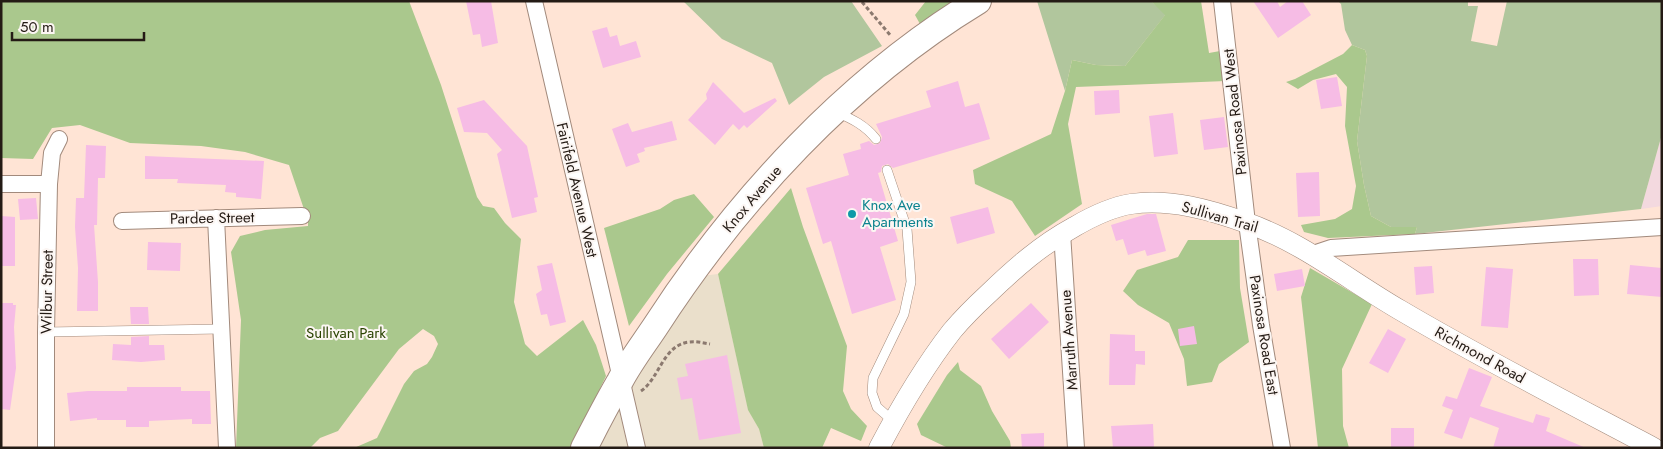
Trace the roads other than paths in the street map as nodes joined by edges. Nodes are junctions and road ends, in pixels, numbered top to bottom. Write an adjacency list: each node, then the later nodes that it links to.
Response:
1 (534, 1): 19 (street, Fairifeld Avenue West)
2 (978, 1): 4 (main road, Knox Avenue)
3 (1222, 1): 13 (street, Paxinosa Road West)
4 (834, 111): 6 (lane); 19 (main road, Knox Avenue)
5 (60, 139): 9 (street, Wilbur Street)
6 (876, 139)
7 (887, 170): 20 (lane)
8 (1, 184): 9 (street)
9 (49, 184): 18 (street, Wilbur Street)
10 (302, 216): 11 (street, Pardee Street)
11 (216, 218): 12 (street, Pardee Street); 17 (street)
12 (122, 221)
13 (1247, 223): 15 (street, Sullivan Trail); 16 (street, Sullivan Trail); 27 (street, Paxinosa Road East)
14 (1662, 227): 16 (street)
15 (1062, 233): 20 (street, Sullivan Trail); 26 (street, Marruth Avenue)
16 (1310, 255): 28 (street, Richmond Road)
17 (221, 329): 18 (lane); 22 (street)
18 (46, 332): 21 (street, Wilbur Street)
19 (623, 391): 23 (main road, Knox Avenue); 24 (street, Fairifeld Avenue West)
20 (893, 421): 25 (street, Sullivan Trail)
21 (46, 448)
22 (227, 448)
23 (584, 448)
24 (637, 448)
25 (879, 448)
26 (1076, 448)
27 (1282, 448)
28 (1654, 448)

